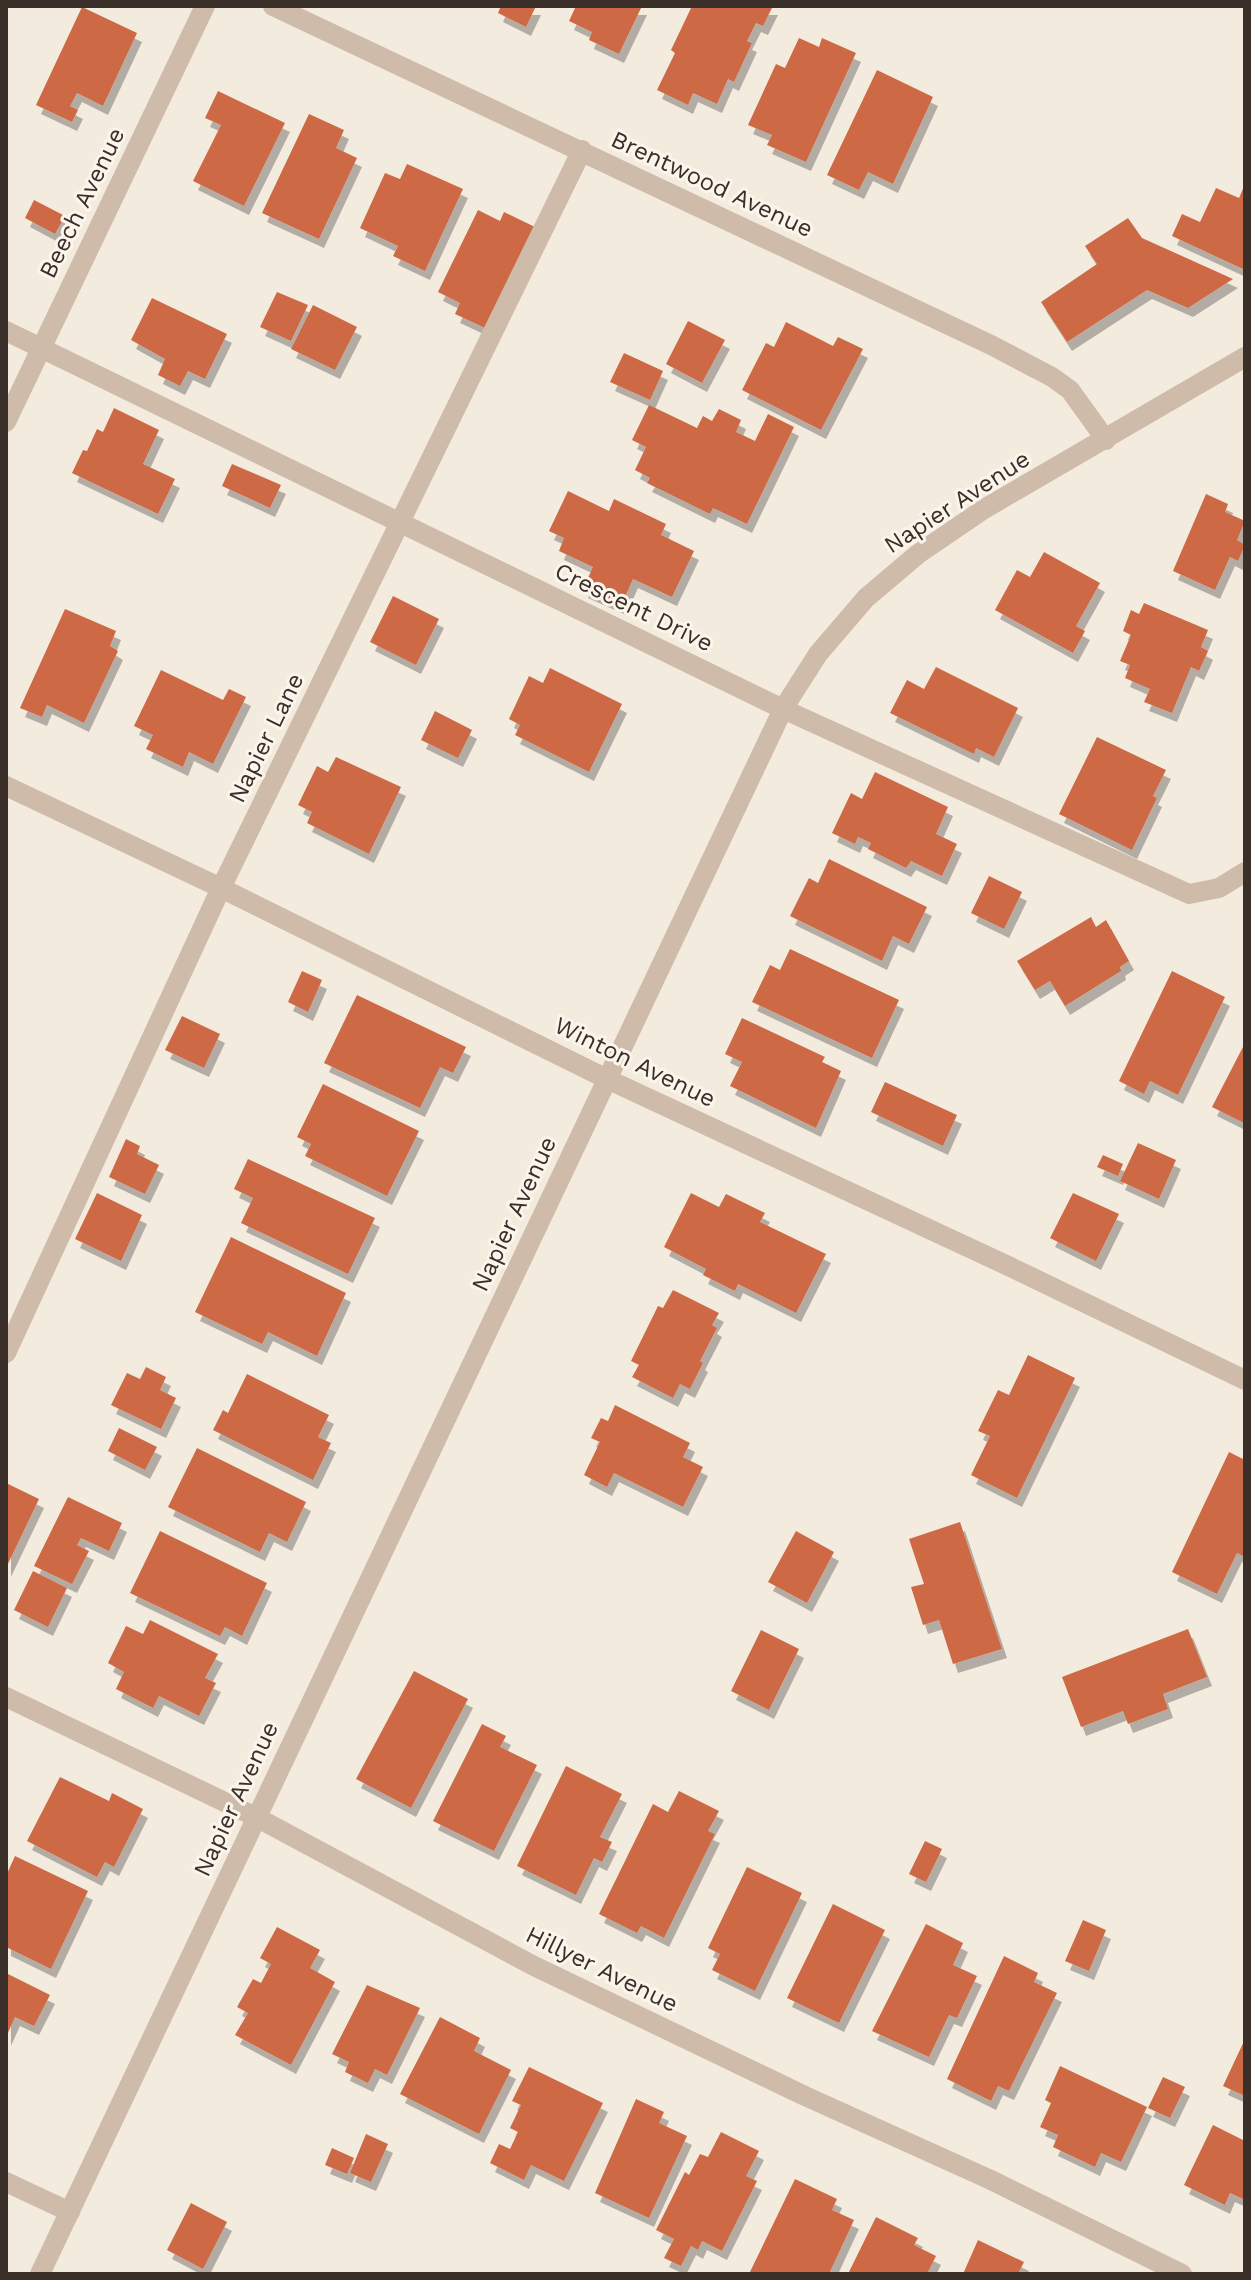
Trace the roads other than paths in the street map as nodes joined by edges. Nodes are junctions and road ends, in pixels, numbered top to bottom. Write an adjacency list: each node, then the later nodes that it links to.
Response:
1 (205, 6): 5 (street, Beech Avenue)
2 (273, 6): 3 (street, Brentwood Avenue)
3 (582, 150): 8 (street, Brentwood Avenue); 9 (street, Napier Lane)
4 (6, 331): 5 (street, Crescent Drive)
5 (41, 348): 7 (street, Beech Avenue); 9 (street, Crescent Drive)
6 (1245, 357): 8 (street, Napier Avenue)
7 (6, 422)
8 (1106, 440): 10 (street, Napier Avenue)
9 (400, 522): 10 (street, Crescent Drive); 13 (street, Napier Lane)
10 (783, 709): 12 (street, Crescent Drive); 14 (street, Napier Avenue)
11 (6, 786): 13 (street, Winton Avenue)
12 (1245, 872)
13 (221, 888): 14 (street, Winton Avenue); 15 (street, Napier Lane)
14 (607, 1079): 16 (street, Winton Avenue); 18 (street, Napier Avenue)
15 (6, 1353)
16 (1245, 1380)
17 (6, 1697): 18 (street, Hillyer Avenue)
18 (256, 1817): 20 (street, Napier Avenue); 22 (street, Hillyer Avenue)
19 (6, 2182): 20 (street)
20 (70, 2212): 21 (street, Napier Avenue)
21 (40, 2274)
22 (1182, 2274)

